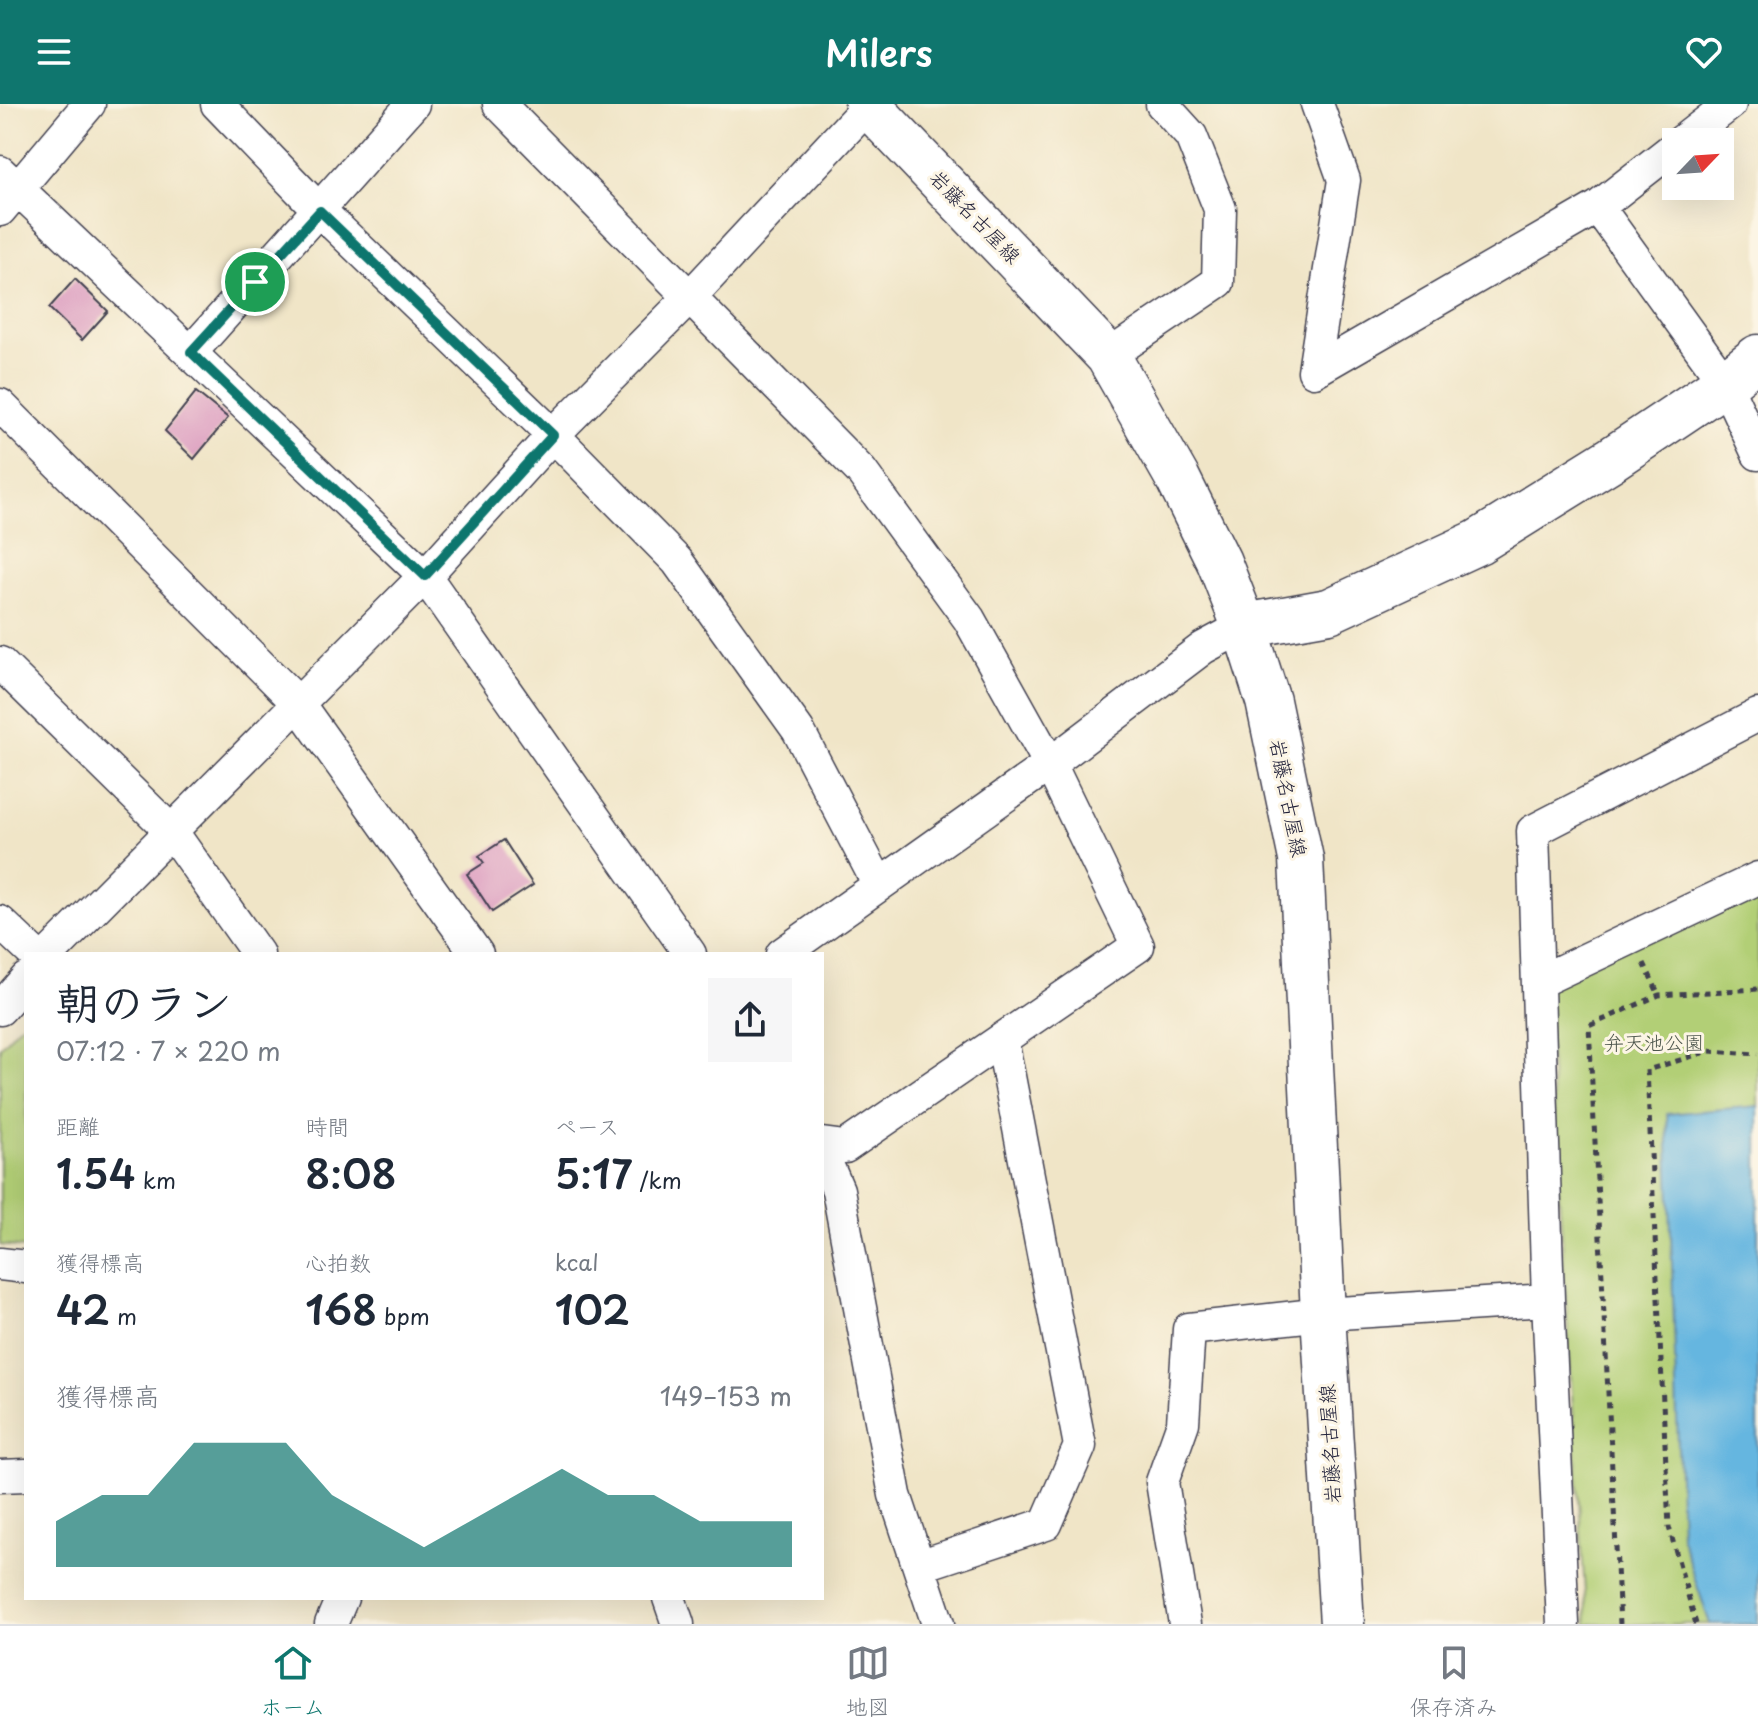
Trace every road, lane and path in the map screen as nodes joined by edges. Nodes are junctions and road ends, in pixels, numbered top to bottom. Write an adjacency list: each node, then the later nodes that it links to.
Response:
1 (89, 104): 11 (street)
2 (217, 104): 13 (street)
3 (413, 104): 13 (street)
4 (499, 104): 14 (street)
5 (1162, 104): 16 (street)
6 (1317, 104): 12 (street)
7 (1730, 104): 9 (street)
8 (869, 105): 14 (street); 16 (main road, 岩藤名古屋線)
9 (1699, 128)
10 (1662, 157): 12 (street)
11 (6, 190): 15 (street)
12 (1598, 207): 17 (street)
13 (320, 211): 15 (street); 19 (street)
14 (689, 298): 19 (street); 26 (street)
15 (191, 352): 21 (street)
16 (1108, 356): 22 (main road, 岩藤名古屋線)
17 (1741, 370): 20 (street); 22 (main road)
18 (0, 405): 24 (street)
19 (553, 435): 21 (street); 29 (street)
20 (1758, 454)
21 (425, 576): 24 (street); 35 (street)
22 (1244, 626): 26 (street); 48 (main road, 岩藤名古屋線)
23 (0, 663): 27 (street)
24 (297, 702): 27 (street); 34 (street)
25 (1758, 715): 38 (street)
26 (1050, 764): 29 (street); 41 (street)
27 (172, 832): 32 (street); 33 (street)
28 (1758, 878): 38 (street)
29 (879, 885): 36 (street)
30 (0, 922): 31 (street)
31 (32, 952)
32 (51, 952)
33 (257, 952)
34 (476, 952)
35 (689, 952)
36 (785, 952)
37 (24, 981): 40 (street)
38 (1538, 982): 47 (street)
39 (1758, 989): 60 (path)
40 (0, 1009)
41 (1002, 1040): 43 (street); 51 (street)
42 (1758, 1054): 61 (path)
43 (824, 1144)
44 (824, 1158): 51 (street)
45 (0, 1264): 46 (street)
46 (24, 1267)
47 (1548, 1300): 48 (street); 59 (street)
48 (1323, 1314): 57 (street); 58 (main road, 岩藤名古屋線)
49 (24, 1475): 50 (street)
50 (0, 1476)
51 (919, 1566): 56 (street)
52 (341, 1600): 54 (street)
53 (670, 1600): 55 (street)
54 (331, 1624)
55 (678, 1624)
56 (938, 1624)
57 (1185, 1624)
58 (1342, 1624)
59 (1563, 1624)
60 (1620, 1624)
61 (1696, 1624)

